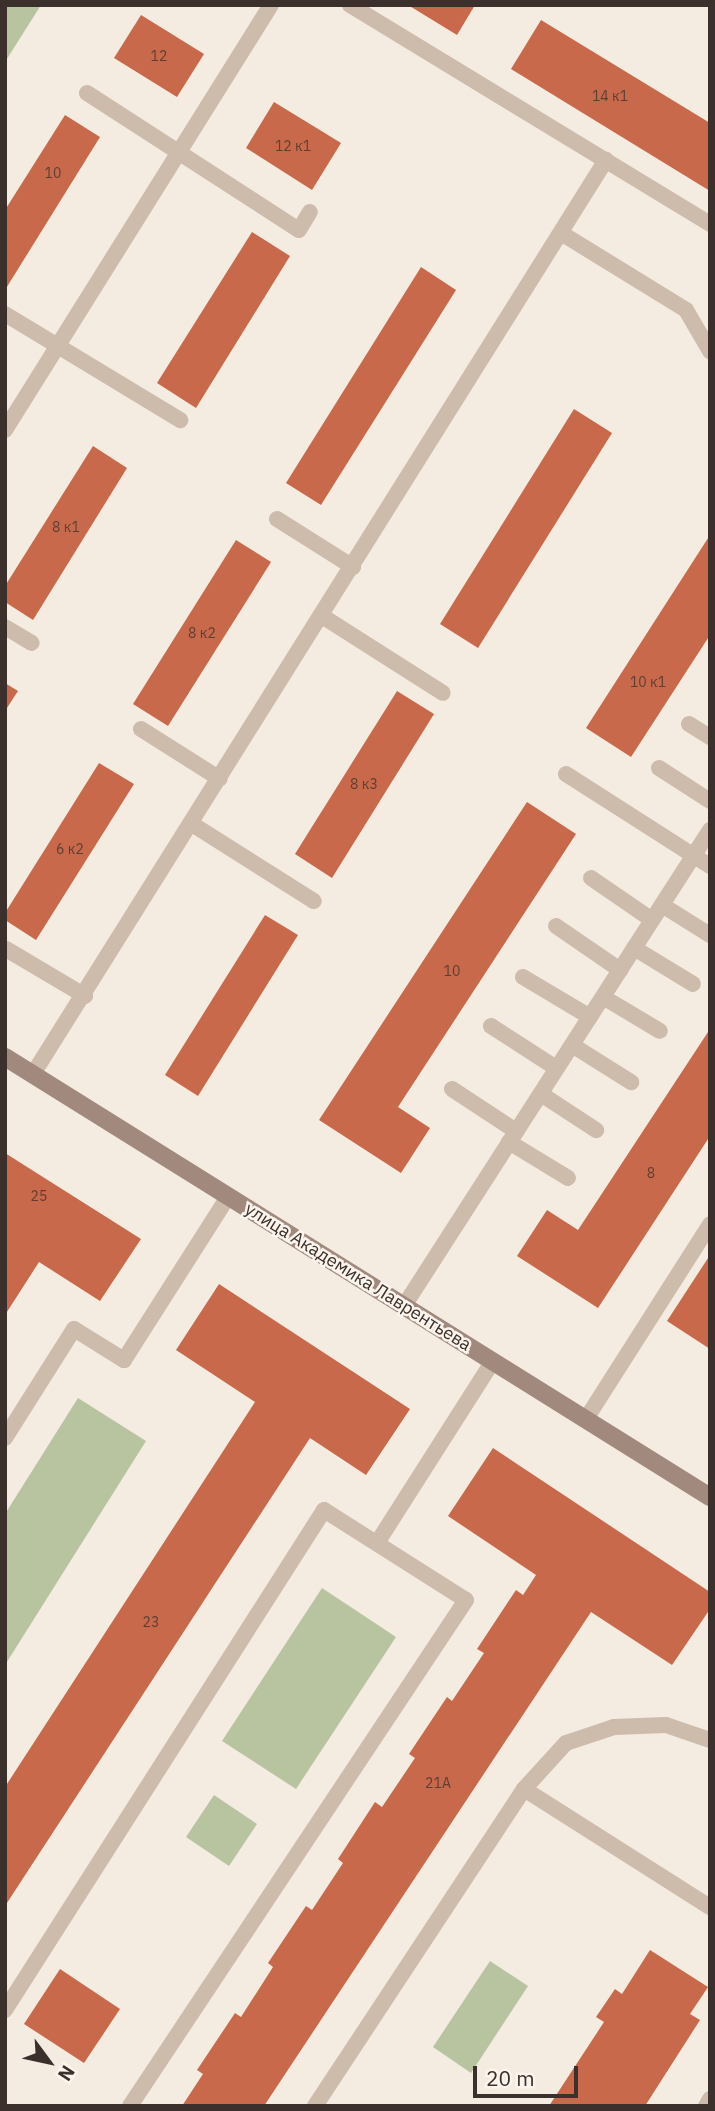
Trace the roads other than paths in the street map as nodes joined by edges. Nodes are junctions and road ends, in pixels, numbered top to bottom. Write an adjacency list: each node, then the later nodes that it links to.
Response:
1 (271, 5): 4 (lane)
2 (350, 5): 5 (lane)
3 (87, 93): 4 (lane)
4 (178, 153): 6 (lane); 10 (lane)
5 (606, 160): 7 (lane); 8 (lane)
6 (310, 212)
7 (710, 224)
8 (561, 233): 11 (lane); 15 (lane)
9 (5, 314): 10 (lane)
10 (58, 346): 12 (lane); 13 (lane)
11 (710, 351)
12 (180, 420)
13 (5, 430)
14 (277, 519): 15 (lane)
15 (353, 566): 16 (lane)
16 (322, 616): 19 (lane); 25 (lane)
17 (5, 627): 18 (lane)
18 (32, 643)
19 (443, 693)
20 (689, 724): 22 (lane)
21 (141, 729): 25 (lane)
22 (710, 737)
23 (659, 768): 26 (lane)
24 (566, 774): 29 (lane)
25 (220, 779): 27 (lane)
26 (710, 801)
27 (192, 824): 32 (lane); 42 (lane)
28 (710, 830): 29 (lane)
29 (693, 855): 30 (lane); 33 (lane)
30 (710, 866)
31 (591, 878): 34 (lane)
32 (314, 901)
33 (662, 905): 34 (lane); 36 (lane)
34 (652, 920): 37 (lane)
35 (556, 926): 39 (lane)
36 (710, 935)
37 (634, 948): 39 (lane); 41 (lane)
38 (6, 949): 42 (lane)
39 (620, 970): 43 (lane)
40 (523, 977): 44 (lane)
41 (693, 984)
42 (85, 996): 50 (lane)
43 (603, 996): 44 (lane); 46 (lane)
44 (590, 1017): 47 (lane)
45 (491, 1026): 49 (lane)
46 (660, 1031)
47 (572, 1045): 49 (lane); 51 (lane)
48 (5, 1057): 50 (street, улица Академика Лаврентьева)
49 (556, 1068): 53 (lane)
50 (33, 1074): 57 (street, улица Академика Лаврентьева)
51 (631, 1082)
52 (452, 1089): 55 (lane)
53 (541, 1094): 54 (lane); 55 (lane)
54 (596, 1130)
55 (513, 1136): 56 (lane); 59 (lane)
56 (568, 1178)
57 (228, 1197): 59 (street, улица Академика Лаврентьева); 62 (lane)
58 (710, 1224): 61 (lane)
59 (404, 1306): 60 (street, улица Академика Лаврентьева)
60 (493, 1361): 61 (street, улица Академика Лаврентьева); 64 (lane)
61 (586, 1419): 63 (street, улица Академика Лаврентьева)
62 (5, 1438)
63 (710, 1497)
64 (377, 1544): 68 (lane); 70 (lane)
65 (710, 1740): 66 (lane)
66 (524, 1789): 67 (lane); 71 (lane)
67 (710, 1907)
68 (5, 2010)
69 (710, 2099): 72 (lane)
70 (131, 2106)
71 (315, 2106)
72 (706, 2106)

